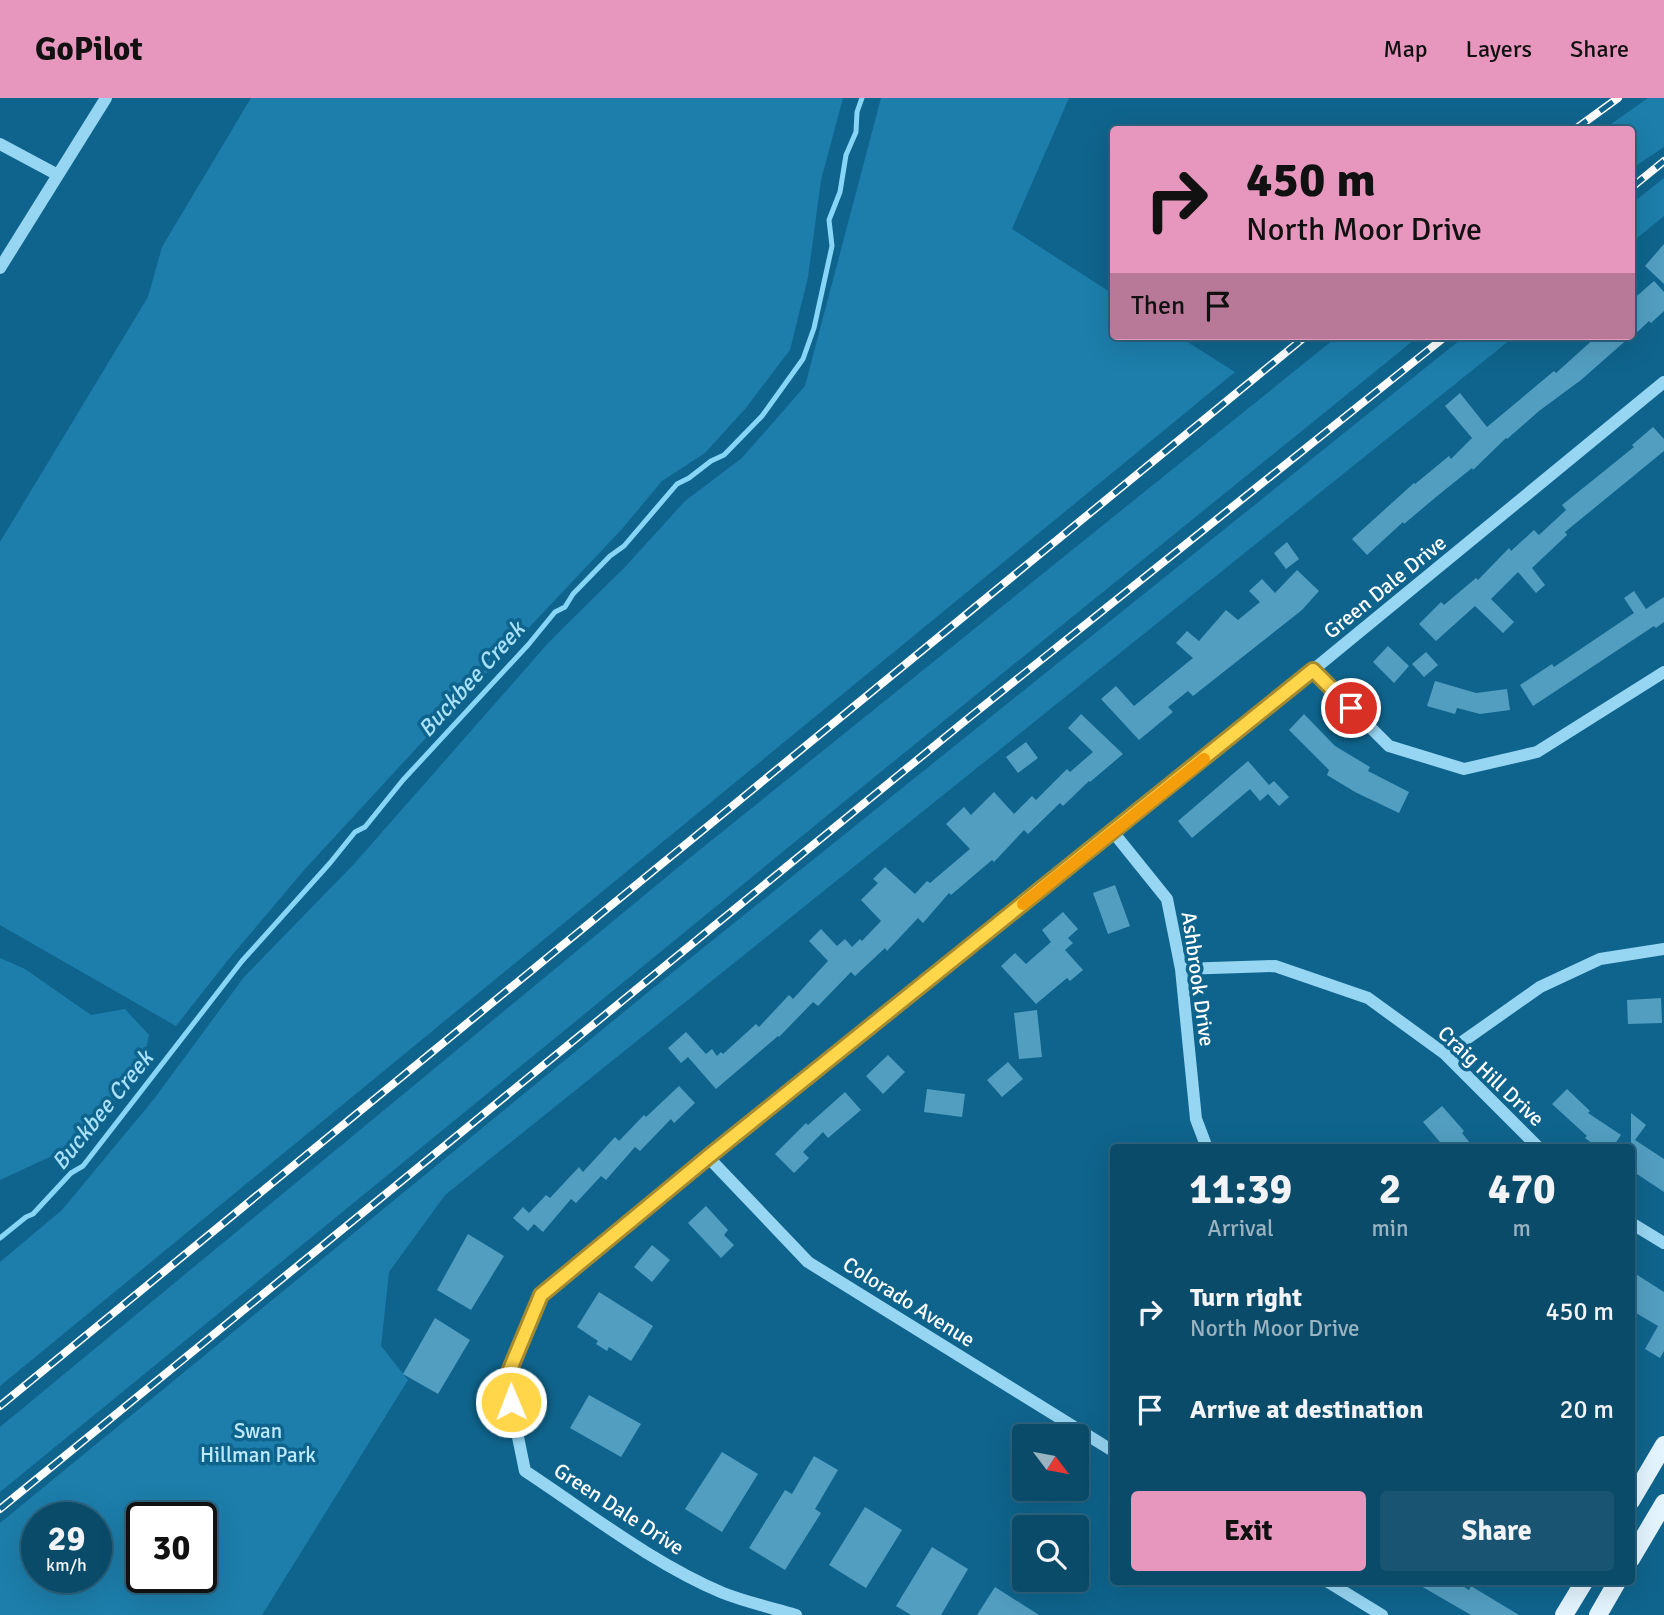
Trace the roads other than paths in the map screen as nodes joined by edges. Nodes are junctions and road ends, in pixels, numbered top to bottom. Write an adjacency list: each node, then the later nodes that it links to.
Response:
1 (106, 98): 3 (street)
2 (0, 144): 3 (street)
3 (58, 175): 4 (street)
4 (0, 268)
5 (1664, 382): 6 (street, Green Dale Drive)
6 (1313, 670): 7 (street); 8 (street, Green Dale Drive)
7 (1664, 672)
8 (1113, 832): 10 (street, Ashbrook Drive); 14 (street, Green Dale Drive)
9 (1664, 949): 11 (street)
10 (1181, 970): 11 (street, Craig Hill Drive); 12 (street, Ashbrook Drive)
11 (1445, 1055): 13 (street, Craig Hill Drive)
12 (1205, 1144)
13 (1535, 1144)
14 (708, 1157): 18 (street, Colorado Avenue); 25 (street, Green Dale Drive)
15 (1635, 1225): 16 (street)
16 (1664, 1243)
17 (1664, 1445): 19 (main road)
18 (1110, 1449)
19 (1635, 1494)
20 (1664, 1503): 21 (main road)
21 (1635, 1552)
22 (1333, 1585): 26 (street)
23 (1582, 1585): 27 (main road)
24 (1615, 1585): 28 (main road)
25 (796, 1615)
26 (1382, 1615)
27 (1564, 1615)
28 (1598, 1615)

